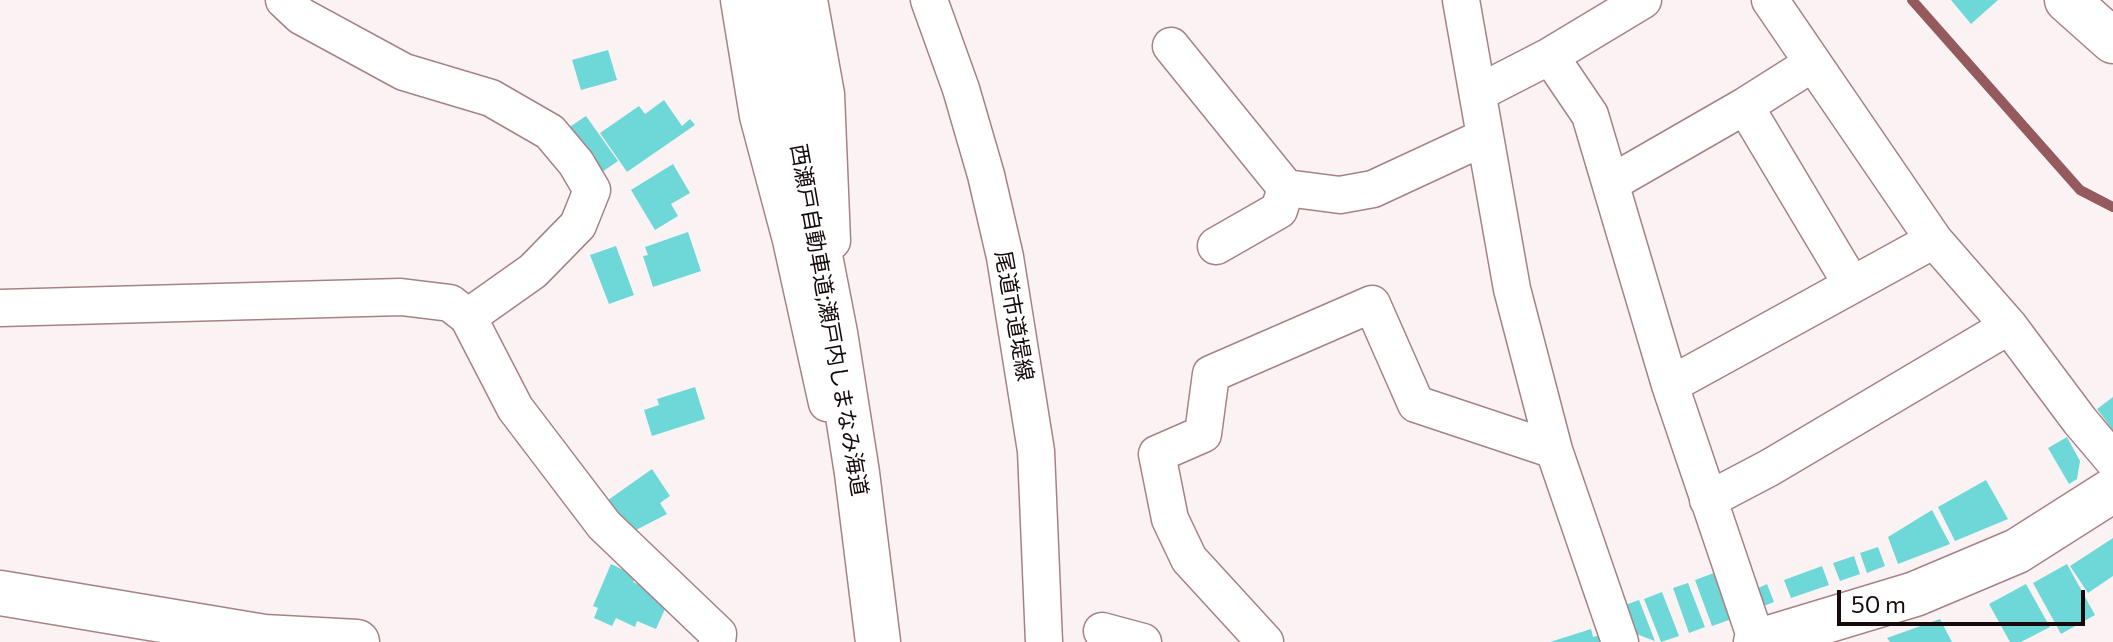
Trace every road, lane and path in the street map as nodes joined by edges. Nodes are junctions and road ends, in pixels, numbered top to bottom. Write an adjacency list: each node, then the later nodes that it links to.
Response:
1 (284, 0): 23 (street)
2 (739, 0): 33 (street)
3 (770, 0): 25 (main road, 西瀬戸自動車道;瀬戸内しまなみ海道)
4 (809, 0): 25 (street)
5 (929, 0): 36 (street, 尾道市道堤線)
6 (1461, 0): 14 (street)
7 (1643, 0): 12 (street)
8 (1770, 0): 13 (street)
9 (2067, 0): 10 (main road)
10 (2113, 41)
11 (1171, 46): 18 (street)
12 (1550, 56): 14 (street); 17 (street)
13 (1813, 63): 15 (street); 19 (street)
14 (1478, 93): 16 (street)
15 (1745, 106): 17 (street); 21 (street)
16 (1485, 137): 18 (street); 27 (street)
17 (1611, 183): 26 (street)
18 (1286, 188): 20 (street)
19 (1934, 240): 21 (street); 24 (street)
20 (1216, 246)
21 (1852, 285): 26 (street)
22 (0, 308): 23 (street)
23 (468, 317): 35 (street)
24 (2009, 326): 28 (street); 30 (street)
25 (835, 333): 33 (main road, 西瀬戸自動車道;瀬戸内しまなみ海道)
26 (1670, 385): 30 (street)
27 (1554, 450): 38 (street); 39 (street)
28 (2113, 460)
29 (2113, 490): 40 (main road)
30 (1708, 500): 40 (street)
31 (0, 593): 34 (main road)
32 (1102, 631): 37 (street)
33 (877, 637)
34 (357, 642)
35 (717, 642)
36 (1044, 642)
37 (1143, 642)
38 (1265, 642)
39 (1620, 642)
40 (1757, 642)

